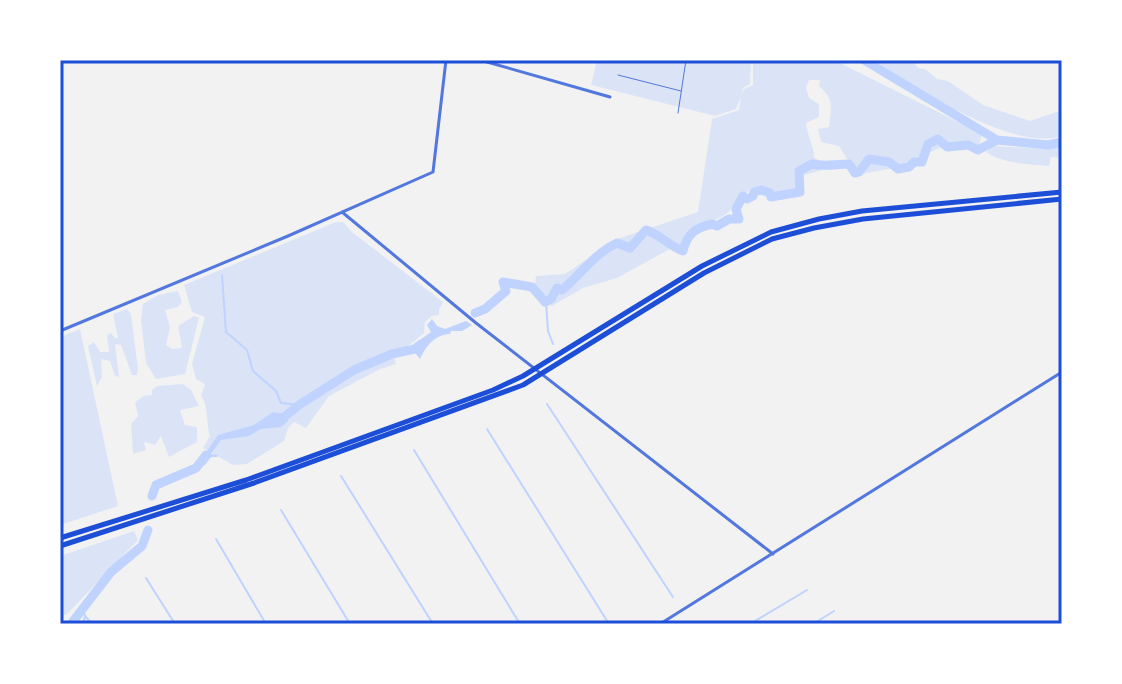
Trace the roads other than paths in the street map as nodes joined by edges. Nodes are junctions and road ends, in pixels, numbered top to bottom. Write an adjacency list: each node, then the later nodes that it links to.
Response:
1 (446, 60): 10 (street)
2 (480, 60): 6 (street)
3 (686, 60): 5 (lane)
4 (618, 75): 5 (lane)
5 (681, 91): 7 (lane)
6 (610, 97)
7 (678, 113)
8 (1062, 192): 12 (main road)
9 (1062, 199): 14 (main road)
10 (342, 212): 11 (street); 12 (street)
11 (60, 331)
12 (535, 368): 14 (street); 15 (main road)
13 (1062, 372): 17 (street)
14 (543, 374): 16 (main road); 17 (street)
15 (60, 538)
16 (60, 546)
17 (773, 554): 18 (street)
18 (660, 624)

